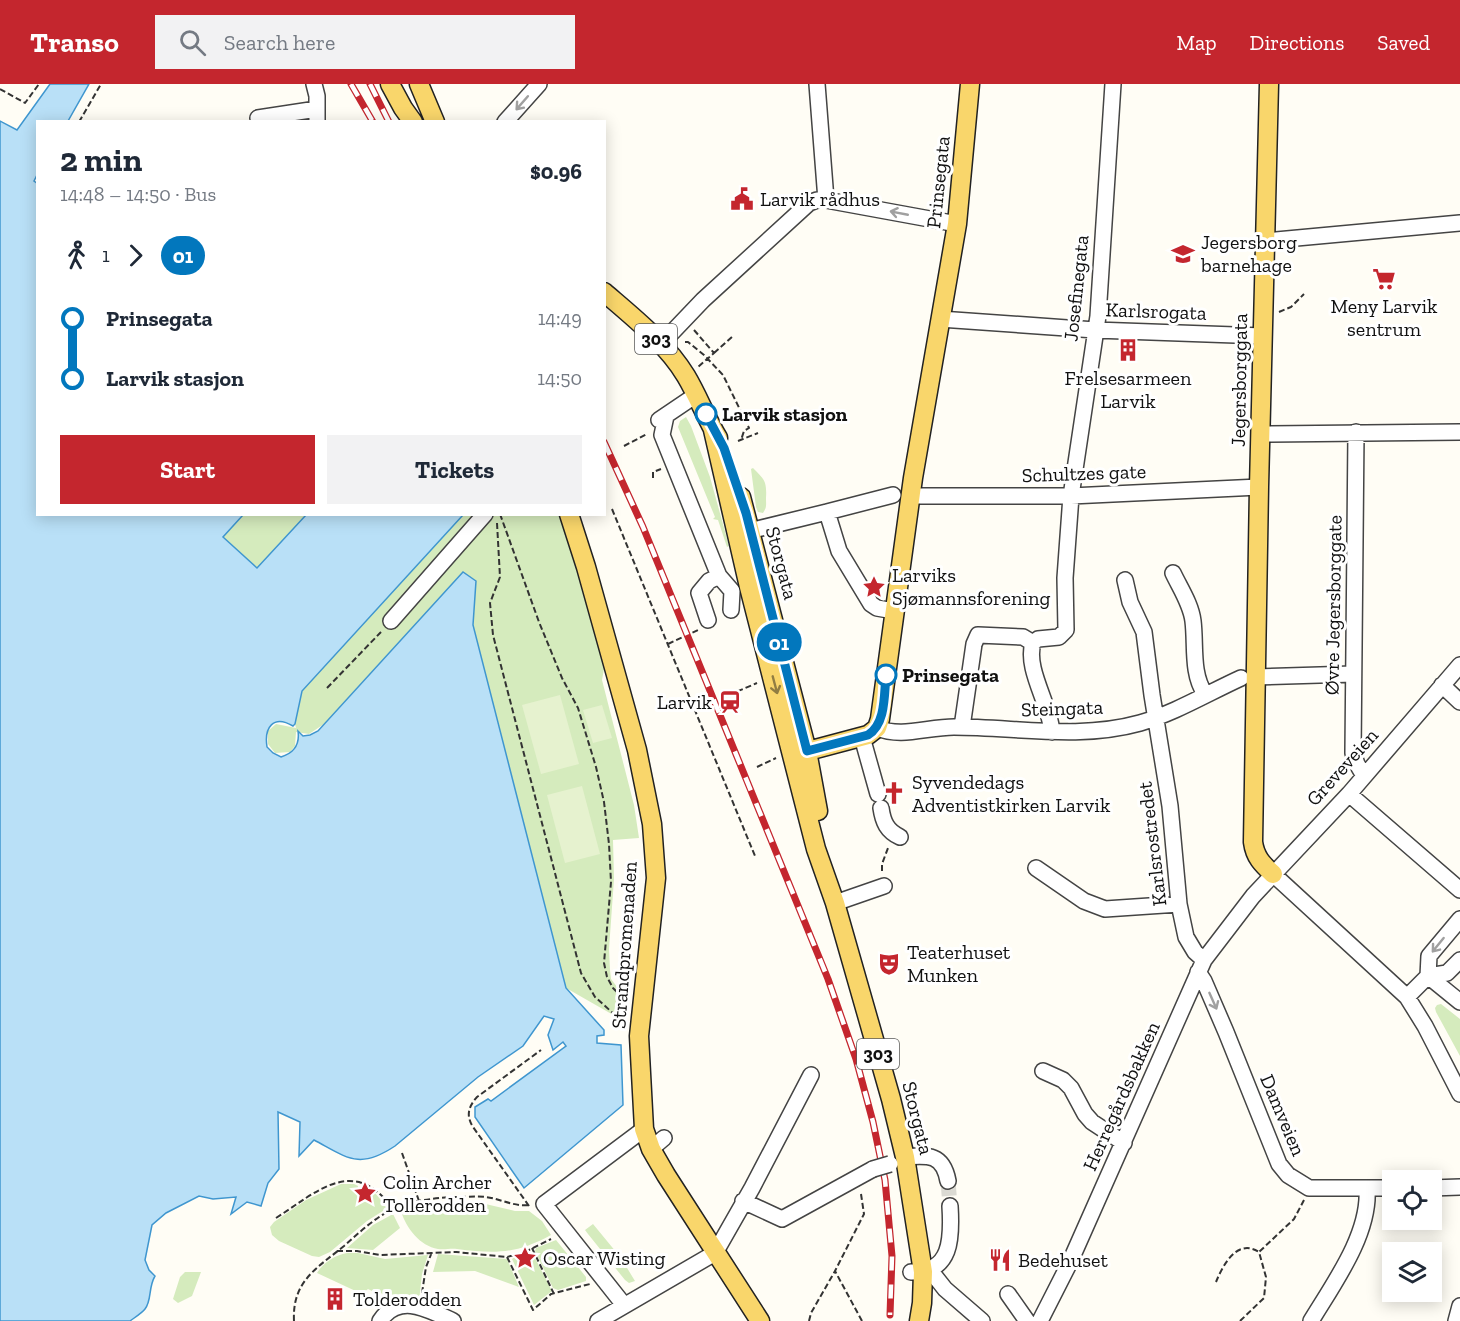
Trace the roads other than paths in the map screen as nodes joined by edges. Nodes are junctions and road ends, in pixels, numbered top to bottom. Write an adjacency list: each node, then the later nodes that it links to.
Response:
1 (314, 84): 10 (street)
2 (390, 84): 12 (main road)
3 (419, 84): 9 (main road)
4 (539, 84): 15 (street, one-way to 15)
5 (817, 84): 16 (street)
6 (970, 84): 18 (main road, Prinsegata)
7 (1113, 84): 22 (street, Josefinegata)
8 (1269, 84): 19 (main road, Jegersborggata)
9 (427, 103): 13 (main road); 14 (main road)
10 (317, 115): 11 (street)
11 (258, 118)
12 (411, 120)
13 (421, 120)
14 (434, 120)
15 (507, 120)
16 (826, 200): 18 (street, one-way to 16); 24 (street)
17 (1460, 223): 19 (street)
18 (957, 224): 21 (main road, Prinsegata)
19 (1265, 241): 23 (main road, Jegersborggata)
20 (606, 296): 24 (main road, Storgata / 303)
21 (940, 319): 22 (street, Karlsrogata); 31 (main road, Prinsegata)
22 (1095, 330): 23 (street, Karlsrogata); 32 (street, Josefinegata)
23 (1263, 336): 29 (main road, Jegersborggata)
24 (661, 344): 25 (main road, Storgata / 303)
25 (696, 395): 26 (street); 36 (main road, Storgata / 303)
26 (660, 425): 37 (street); 37 (street)
27 (1356, 432): 28 (street); 29 (street); 48 (street, Øvre Jegersborggate)
28 (1460, 432)
29 (1261, 434): 30 (main road, Jegersborggata)
30 (1259, 487): 32 (street, Schultzes gate); 49 (main road, Jegersborggata)
31 (902, 496): 32 (street, Schultzes gate); 33 (street, Schultzes gate); 43 (main road, Prinsegata)
32 (1071, 496): 46 (street, Josefinegata)
33 (827, 512): 36 (street, Schultzes gate); 43 (street)
34 (483, 516): 45 (street)
35 (570, 516): 77 (main road, Strandpromenaden)
36 (745, 532): 41 (main road, Storgata / 303)
37 (713, 559): 39 (street)
38 (1173, 573): 51 (street)
39 (719, 576): 41 (street); 44 (street)
40 (1125, 580): 53 (street, Karlsrostredet)
41 (749, 588): 42 (street); 57 (main road, Storgata / 303)
42 (731, 610)
43 (894, 611): 55 (main road, Prinsegata)
44 (708, 620)
45 (391, 621)
46 (1033, 643): 54 (street); 56 (street)
47 (1460, 664): 50 (street, Greveveien)
48 (1353, 674): 49 (street); 58 (street, Øvre Jegersborggate)
49 (1248, 678): 51 (street, Steingata); 62 (main road, Jegersborggata)
50 (1442, 685): 52 (street); 58 (street, Greveveien)
51 (1205, 694): 53 (street, Steingata)
52 (1460, 702)
53 (1156, 717): 56 (street, Steingata); 67 (street, Karlsrostredet)
54 (962, 727): 55 (street, Steingata); 56 (street, Steingata)
55 (870, 732): 57 (main road); 60 (street)
56 (1052, 732)
57 (793, 754): 65 (main road, Storgata / 303)
58 (1364, 776): 59 (street, Greveveien)
59 (1349, 794): 62 (street, Greveveien); 64 (street)
60 (900, 837)
61 (1036, 868): 67 (street)
62 (1273, 874): 66 (street, Greveveien); 72 (street)
63 (884, 886): 65 (street)
64 (1460, 890)
65 (833, 895): 79 (main road, Storgata / 303)
66 (1253, 896): 70 (street, Herregårdsbakken)
67 (1179, 904): 70 (street, Karlsrostredet)
68 (1460, 919): 71 (street, one-way to 71)
69 (1460, 960): 71 (street)
70 (1201, 966): 78 (street, Herregårdsbakken); 84 (street, Damveien, one-way to 84)
71 (1428, 976): 72 (street); 73 (street)
72 (1407, 997): 76 (street)
73 (1460, 1002)
74 (1043, 1071): 78 (street)
75 (811, 1075): 85 (street)
76 (1460, 1094)
77 (644, 1129): 87 (main road, Strandpromenaden); 90 (street)
78 (1124, 1143): 100 (street, Herregårdsbakken)
79 (897, 1161): 80 (street); 85 (street, bridge); 88 (main road, Storgata / 303)
80 (948, 1181)
81 (1460, 1187): 83 (street)
82 (1382, 1188): 84 (street)
83 (1442, 1188)
84 (1367, 1189): 101 (street)
85 (743, 1201): 87 (street)
86 (950, 1206): 88 (street)
87 (715, 1252): 90 (street); 95 (main road, Strandpromenaden)
88 (921, 1272): 96 (main road, Storgata / 303); 97 (main road, Storgata / 303); 98 (street)
89 (1008, 1294): 99 (street)
90 (624, 1305): 94 (street)
91 (1460, 1306): 102 (street)
92 (380, 1321): 93 (street)
93 (453, 1321)
94 (598, 1321)
95 (760, 1321)
96 (909, 1321)
97 (919, 1321)
98 (982, 1321)
99 (1027, 1321)
100 (1040, 1321)
101 (1311, 1321)
102 (1455, 1321)

